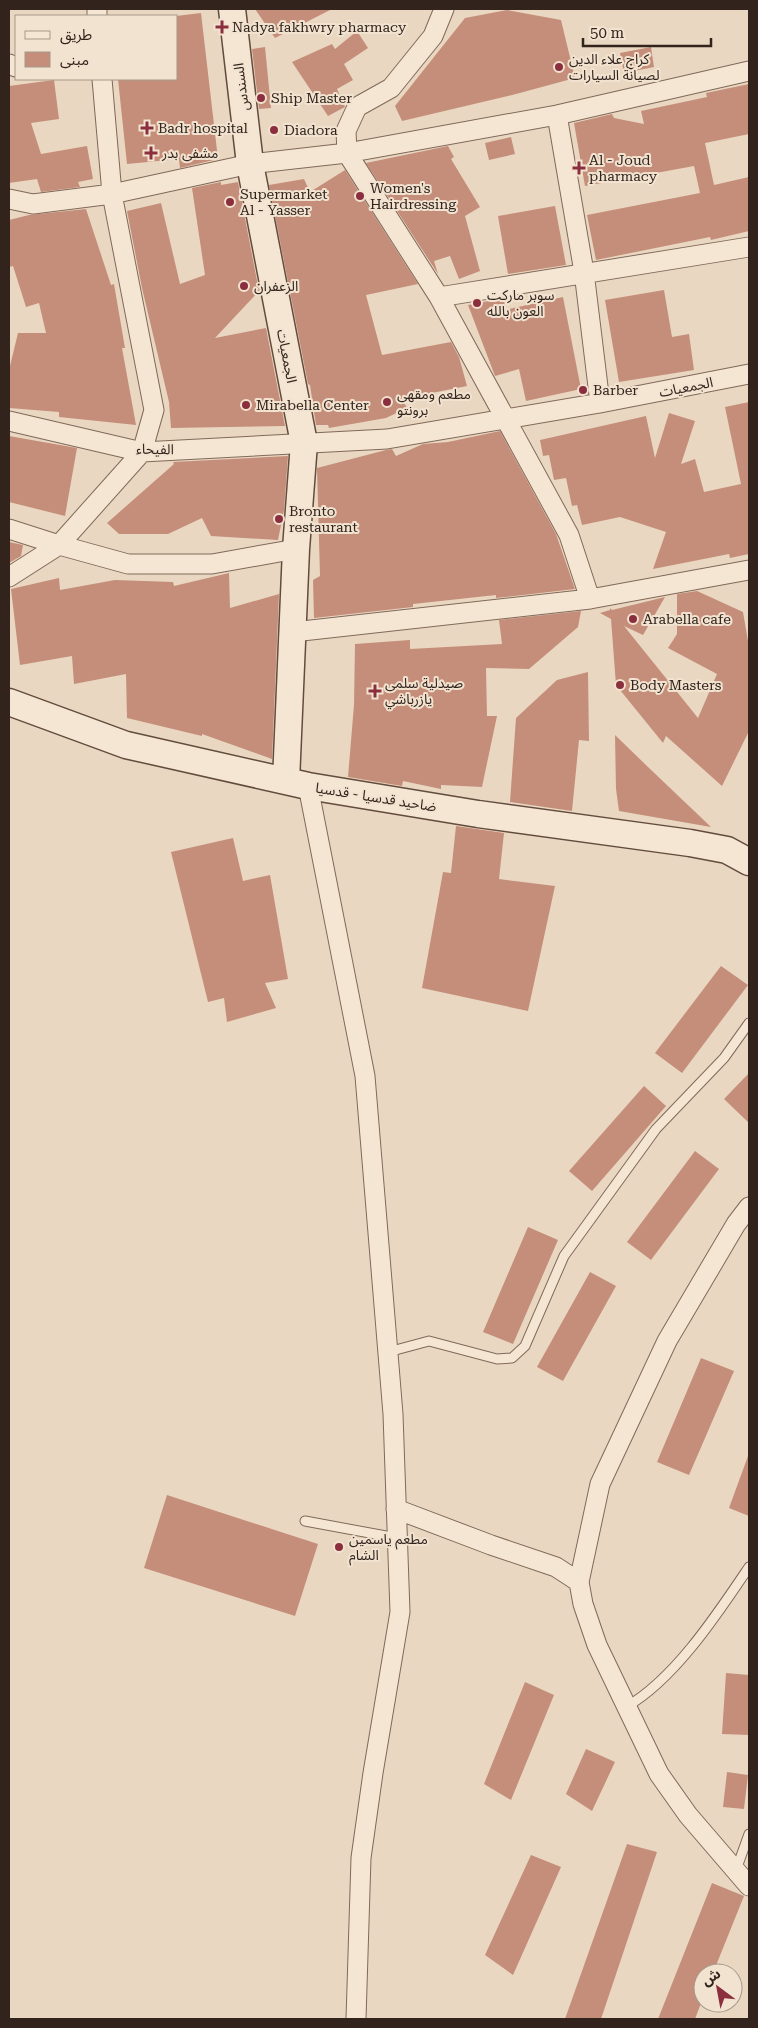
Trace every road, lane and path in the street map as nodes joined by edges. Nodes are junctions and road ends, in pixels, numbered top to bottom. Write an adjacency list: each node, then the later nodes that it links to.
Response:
1 (232, 9): 7 (main road, السندس)
2 (444, 9): 6 (street)
3 (749, 71): 5 (street)
4 (102, 80): 8 (street)
5 (557, 115): 6 (street); 11 (street)
6 (347, 153): 7 (street); 12 (street)
7 (250, 164): 8 (street); 17 (main road, الجمعيات)
8 (112, 194): 9 (street); 18 (street)
9 (9, 199)
10 (749, 247): 11 (street)
11 (584, 272): 12 (street); 14 (street)
12 (439, 297): 15 (street)
13 (749, 374): 14 (street, الجمعيات)
14 (600, 403): 15 (street, الجمعيات)
15 (505, 419): 17 (street, الجمعيات); 24 (street)
16 (9, 420): 18 (street, الفيحاء)
17 (304, 443): 18 (street, الفيحاء); 21 (main road)
18 (142, 452): 20 (street)
19 (9, 529): 20 (street)
20 (59, 544): 21 (street); 23 (street)
21 (296, 549): 25 (main road)
22 (749, 570): 24 (street)
23 (9, 577)
24 (590, 600): 25 (street)
25 (292, 632): 27 (main road)
26 (9, 702): 27 (main road, ضاحيد قدسيا - قدسيا)
27 (297, 784): 28 (main road, ضاحيد قدسيا - قدسيا); 31 (street)
28 (749, 862)
29 (749, 1023): 31 (lane)
30 (749, 1206): 36 (street)
31 (388, 1352): 32 (street)
32 (396, 1509): 34 (street); 36 (street)
33 (305, 1522): 34 (lane)
34 (397, 1538): 41 (street)
35 (749, 1567): 37 (lane)
36 (579, 1582): 37 (street)
37 (626, 1706): 39 (street)
38 (749, 1834): 39 (lane)
39 (735, 1870): 40 (street)
40 (749, 1886)
41 (356, 2019)

